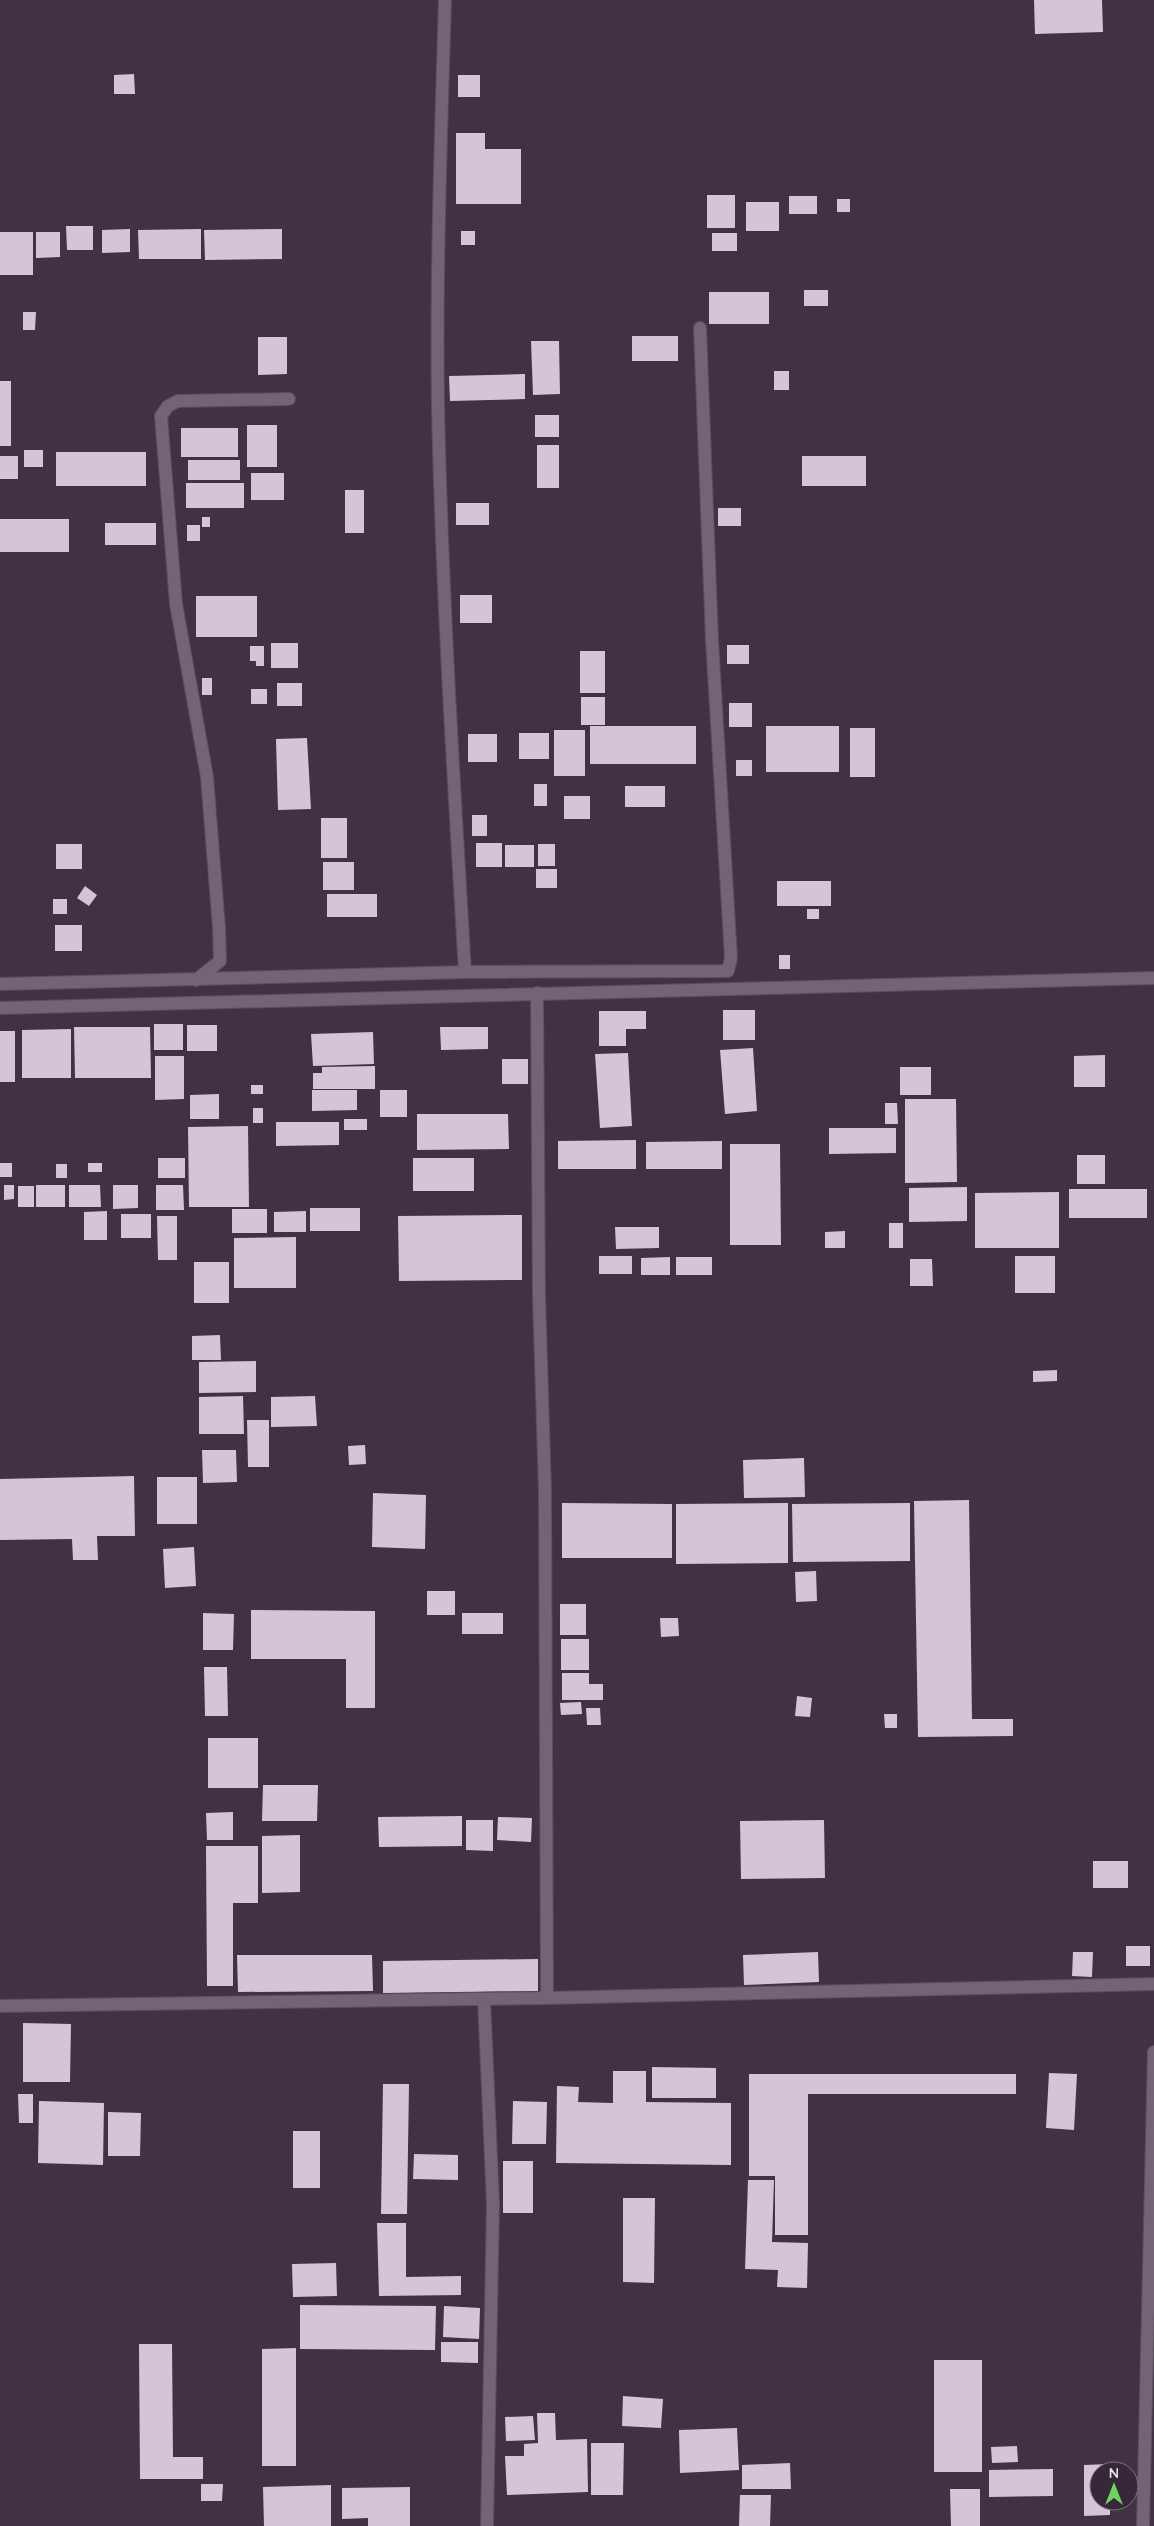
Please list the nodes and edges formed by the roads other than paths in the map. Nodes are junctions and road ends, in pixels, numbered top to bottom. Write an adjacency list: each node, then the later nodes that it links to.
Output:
1 (445, 0): 4 (street)
2 (700, 328): 4 (street)
3 (289, 399): 6 (street)
4 (465, 972): 6 (street)
5 (1154, 978): 8 (street)
6 (196, 980): 7 (street)
7 (0, 984)
8 (537, 993): 9 (street); 11 (street)
9 (0, 1008)
10 (1154, 1984): 11 (street)
11 (548, 1998): 12 (street)
12 (484, 1999): 13 (street); 15 (street)
13 (0, 2006)
14 (1154, 2052): 16 (street)
15 (487, 2526)
16 (1143, 2526)

